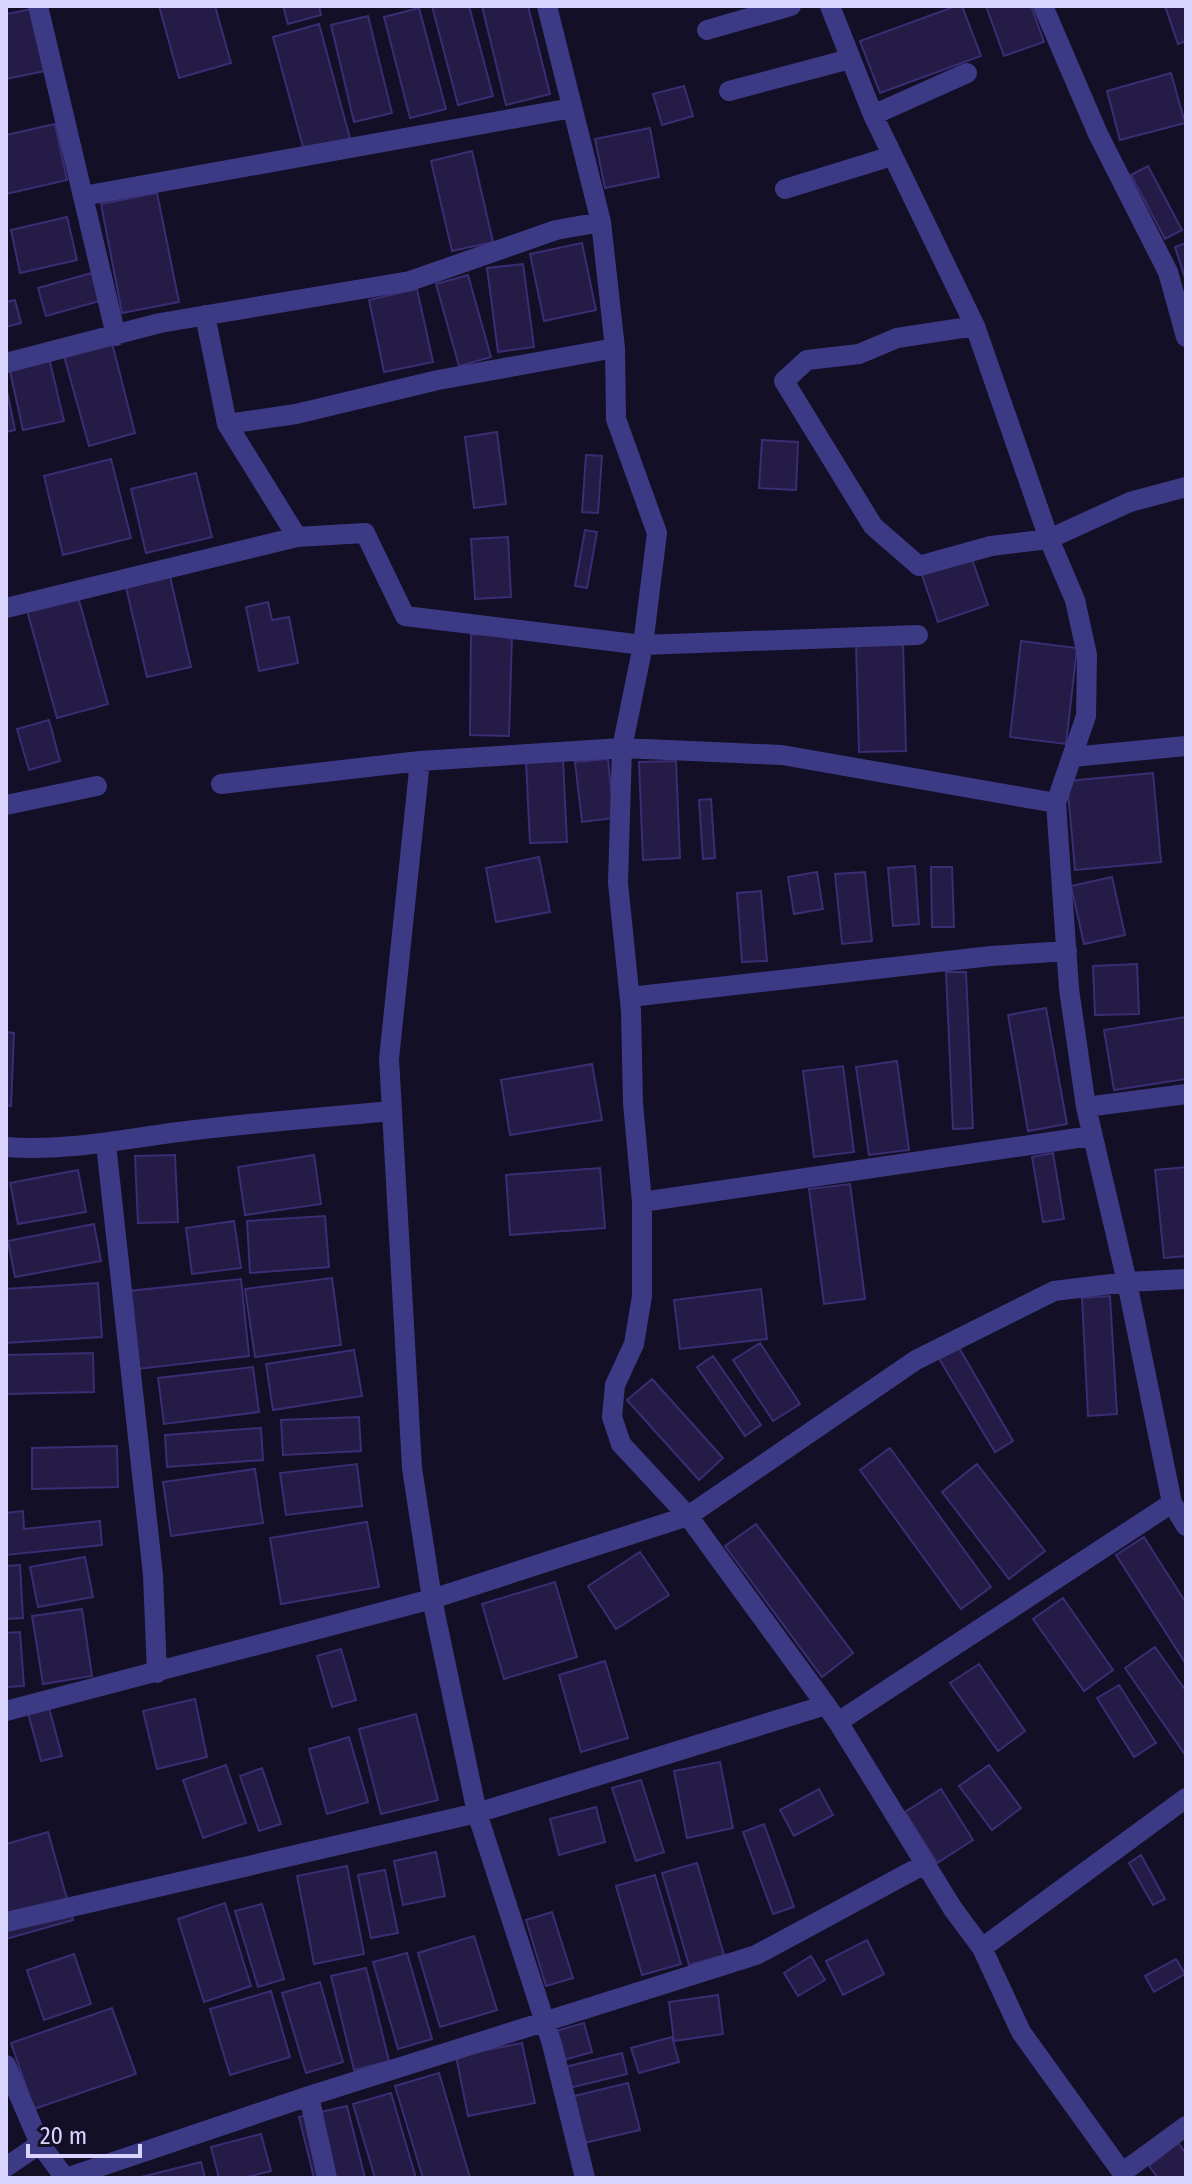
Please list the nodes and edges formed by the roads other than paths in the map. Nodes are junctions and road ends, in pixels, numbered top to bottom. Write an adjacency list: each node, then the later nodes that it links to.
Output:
1 (38, 6): 14 (street)
2 (547, 6): 10 (street)
3 (791, 6): 6 (street)
4 (830, 6): 7 (street)
5 (1043, 6): 19 (street)
6 (707, 30)
7 (850, 59): 9 (street); 11 (street)
8 (967, 73): 11 (street)
9 (729, 91)
10 (572, 108): 14 (street); 15 (street)
11 (873, 115): 12 (street)
12 (892, 156): 13 (street); 17 (street)
13 (785, 189)
14 (83, 196): 18 (street)
15 (601, 222): 16 (street); 20 (street)
16 (205, 315): 18 (street); 22 (street)
17 (975, 326): 25 (street); 25 (street)
18 (116, 336): 21 (street)
19 (1186, 337)
20 (615, 348): 22 (street); 28 (street)
21 (6, 363)
22 (227, 424): 24 (street)
23 (1186, 487): 25 (street)
24 (297, 537): 26 (street); 28 (street)
25 (1049, 539): 31 (street)
26 (6, 608)
27 (918, 635): 28 (street)
28 (643, 645): 30 (street)
29 (1186, 746): 31 (street)
30 (622, 748): 32 (street); 35 (street); 38 (street)
31 (1072, 757): 35 (street)
32 (420, 761): 33 (street); 41 (street)
33 (221, 784)
34 (97, 786): 36 (street)
35 (1056, 803): 37 (street)
36 (6, 805)
37 (1067, 951): 38 (street); 40 (street)
38 (630, 997): 45 (street)
39 (1186, 1094): 40 (street)
40 (1086, 1107): 42 (street)
41 (392, 1111): 43 (street); 51 (street)
42 (1091, 1136): 45 (street); 47 (street)
43 (106, 1144): 44 (street); 52 (street)
44 (6, 1147)
45 (642, 1202): 49 (street)
46 (1186, 1279): 47 (street)
47 (1127, 1282): 48 (street); 49 (street)
48 (1172, 1503): 50 (street); 55 (street)
49 (688, 1516): 51 (street); 53 (street)
50 (1186, 1526)
51 (432, 1599): 52 (street); 57 (street)
52 (157, 1673): 54 (street)
53 (826, 1705): 55 (street); 57 (street)
54 (6, 1711)
55 (838, 1722): 58 (street)
56 (1186, 1798): 60 (street)
57 (477, 1813): 59 (street); 61 (street)
58 (925, 1864): 60 (street); 61 (street)
59 (6, 1922)
60 (982, 1948): 67 (street)
61 (544, 2022): 63 (street); 70 (street)
62 (6, 2065): 65 (street)
63 (309, 2096): 68 (street); 69 (street)
64 (1186, 2126): 67 (street)
65 (40, 2144): 66 (street); 68 (street)
66 (6, 2167)
67 (1125, 2175)
68 (65, 2178)
69 (327, 2178)
70 (585, 2178)

